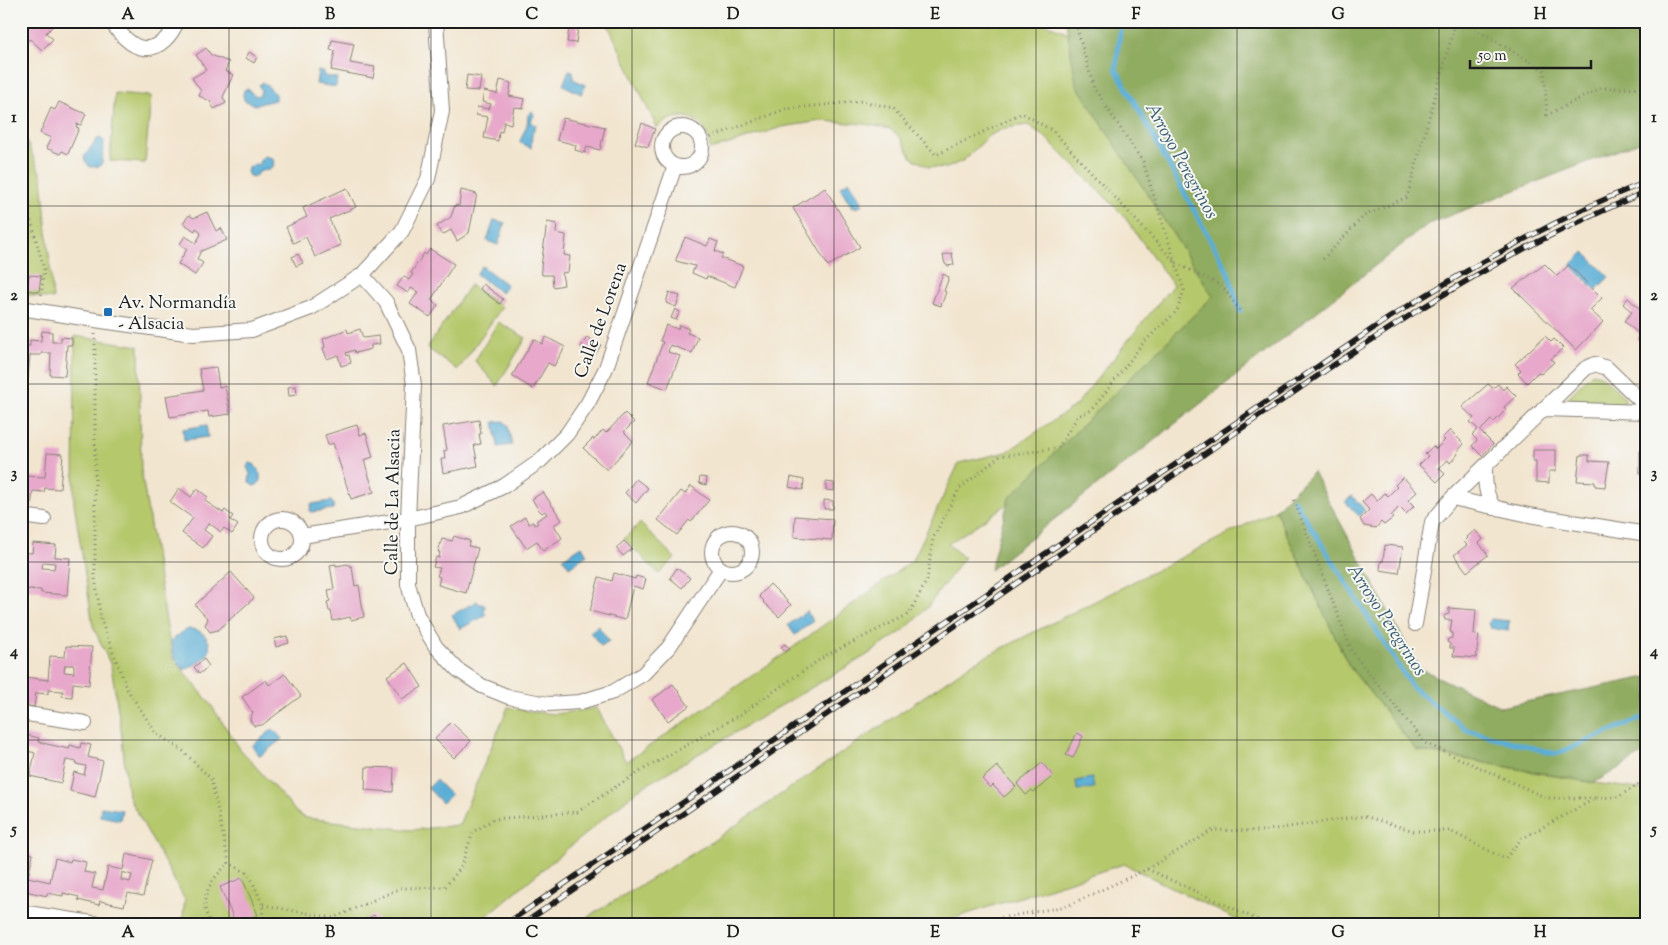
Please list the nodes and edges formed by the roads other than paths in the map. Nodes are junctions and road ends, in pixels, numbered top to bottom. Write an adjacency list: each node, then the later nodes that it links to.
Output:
1 (111, 21): 2 (street)
2 (177, 21)
3 (436, 21): 5 (street)
4 (675, 166): 4 (street); 15 (street, Calle de Lorena)
5 (362, 275): 6 (street); 15 (street, Calle de La Alsacia)
6 (21, 308)
7 (1647, 407): 8 (street)
8 (1543, 409): 9 (street); 10 (street)
9 (1647, 412)
10 (1485, 466): 11 (street); 12 (street)
11 (1452, 498): 12 (street); 19 (street)
12 (1494, 508): 16 (street)
13 (21, 516): 14 (street)
14 (44, 519)
15 (408, 519): 17 (street, Calle de Lorena); 18 (street, Calle de La Alsacia)
16 (1647, 534)
17 (302, 536)
18 (721, 569)
19 (1415, 624)
20 (21, 714): 21 (street)
21 (85, 723)
22 (21, 912): 23 (street)
23 (99, 924)

